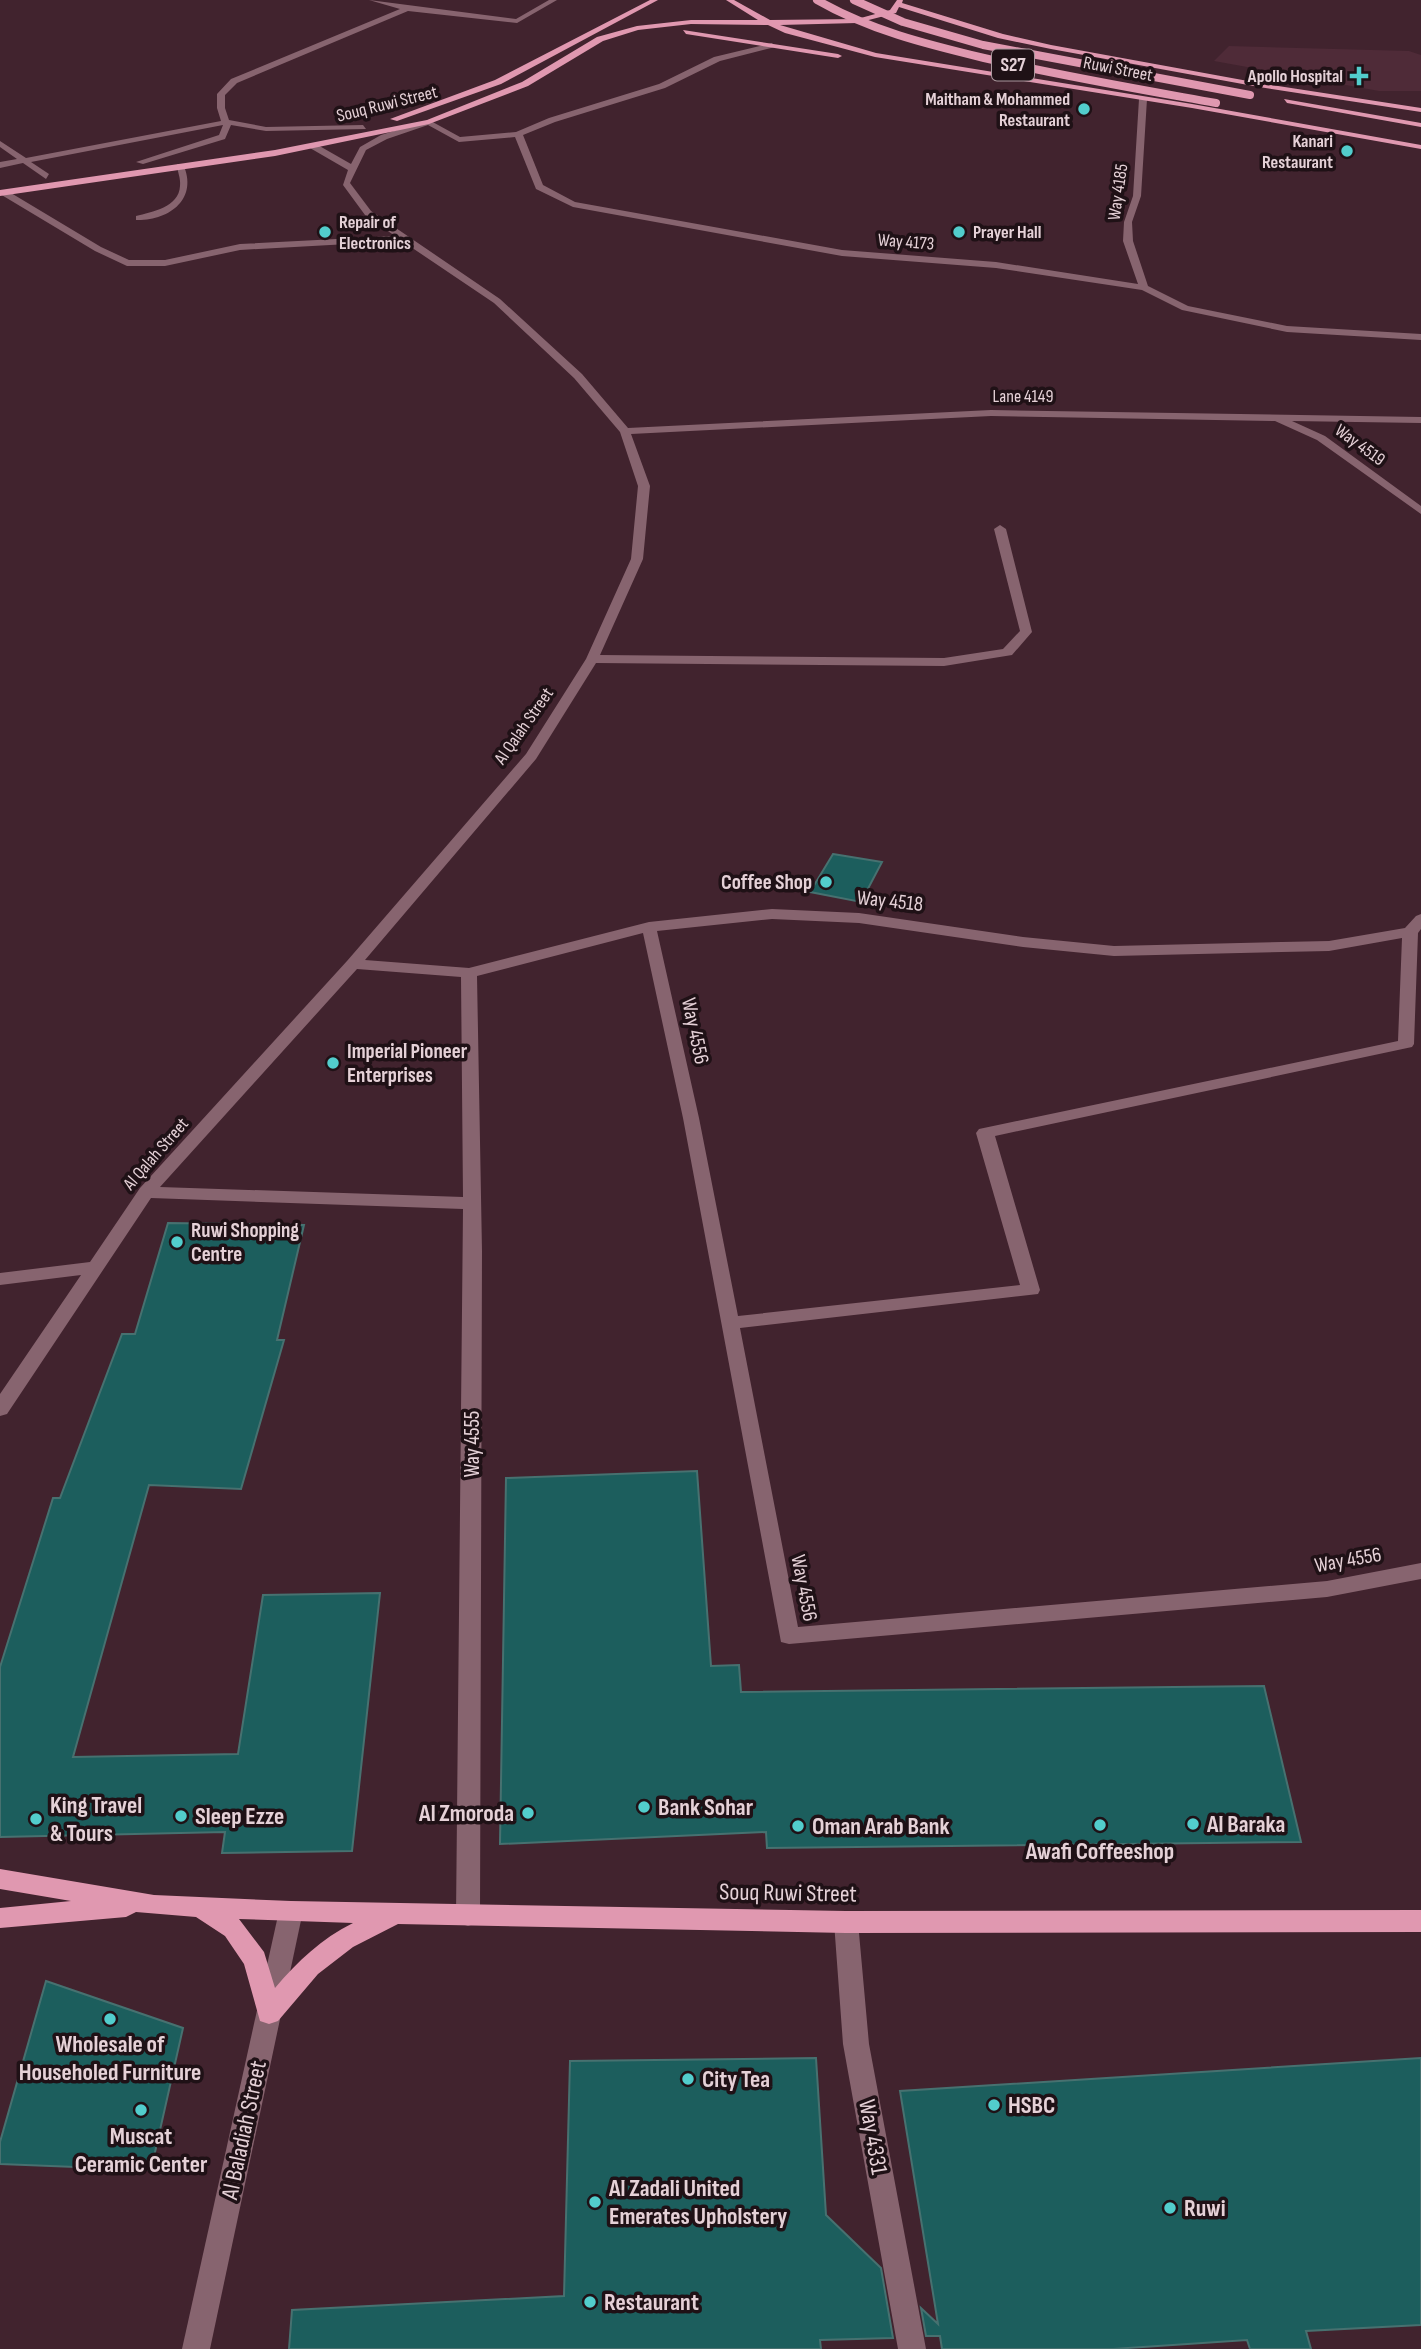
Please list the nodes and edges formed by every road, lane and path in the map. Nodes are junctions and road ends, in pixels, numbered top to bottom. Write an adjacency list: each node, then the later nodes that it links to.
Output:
1 (372, 0): 8 (street)
2 (554, 0): 8 (street)
3 (655, 0): 12 (main road, Souq Ruwi Street)
4 (729, 0): 10 (main road)
5 (817, 0): 24 (main road, Ruwi Street / S27, bridge)
6 (854, 0): 15 (main road, Ruwi Street / S27, bridge)
7 (899, 2): 10 (main road, Souq Ruwi Street); 18 (main road)
8 (407, 9): 19 (street)
9 (608, 12): 12 (main road)
10 (768, 22): 11 (main road, Souq Ruwi Street); 14 (main road)
11 (600, 39): 13 (main road); 20 (main road, Souq Ruwi Street)
12 (574, 40): 22 (main road, Souq Ruwi Street)
13 (772, 45): 14 (main road); 23 (street)
14 (1039, 83): 16 (main road)
15 (1263, 97)
16 (1143, 99): 28 (main road); 39 (street, Way 4185)
17 (1276, 99): 21 (main road)
18 (1421, 110)
19 (227, 121): 22 (street); 30 (street); 31 (street)
20 (429, 122): 23 (street); 27 (main road, Souq Ruwi Street); 34 (street)
21 (1421, 125)
22 (363, 127): 25 (main road, Souq Ruwi Street)
23 (518, 134): 39 (street, Way 4173)
24 (1421, 138)
25 (283, 141)
26 (0, 143): 30 (street)
27 (313, 146): 33 (main road, Souq Ruwi Street); 34 (street)
28 (1421, 147)
29 (205, 153): 31 (main road)
30 (25, 160): 32 (street); 35 (street)
31 (140, 162): 35 (main road)
32 (0, 165)
33 (180, 166): 36 (main road, Souq Ruwi Street); 37 (street)
34 (353, 169): 38 (street, Al Qalah Street)
35 (46, 176): 36 (main road)
36 (1, 189): 38 (street)
37 (139, 218)
38 (402, 238): 43 (street, Al Qalah Street)
39 (1144, 288): 40 (street, Way 4173)
40 (1421, 337)
41 (1274, 417): 42 (street, Lane 4149); 43 (street, Lane 4149); 44 (street, Way 4519)
42 (1421, 420)
43 (625, 431): 46 (street, Al Qalah Street)
44 (1421, 511)
45 (1000, 529): 46 (street)
46 (592, 659): 49 (street, Al Qalah Street)
47 (1415, 925): 48 (street, Way 4518); 55 (street)
48 (649, 927): 50 (street, Way 4518); 55 (street, Way 4556)
49 (353, 964): 50 (street, Way 4518); 51 (street, Al Qalah Street)
50 (469, 973): 52 (street, Way 4555)
51 (146, 1192): 52 (street); 53 (street, Al Qalah Street)
52 (472, 1203): 63 (street, Way 4555)
53 (95, 1267): 54 (street); 56 (street, Al Qalah Street)
54 (0, 1279)
55 (730, 1323): 57 (street, Way 4556)
56 (0, 1409)
57 (1421, 1571)
58 (0, 1880): 59 (main road, Souq Ruwi Street)
59 (153, 1905): 60 (main road, Souq Ruwi Street); 64 (main road, Souq Ruwi Street)
60 (202, 1908): 61 (main road, Souq Ruwi Street); 67 (main road)
61 (291, 1911): 62 (main road, Souq Ruwi Street); 67 (street, Al Baladiah Street)
62 (393, 1914): 63 (main road, Souq Ruwi Street); 67 (main road)
63 (468, 1916): 65 (main road, Souq Ruwi Street)
64 (0, 1918)
65 (846, 1922): 66 (main road, Souq Ruwi Street); 69 (street, Way 4331)
66 (1421, 1922)
67 (269, 2013): 68 (street, Al Baladiah Street)
68 (196, 2349)
69 (912, 2349)

